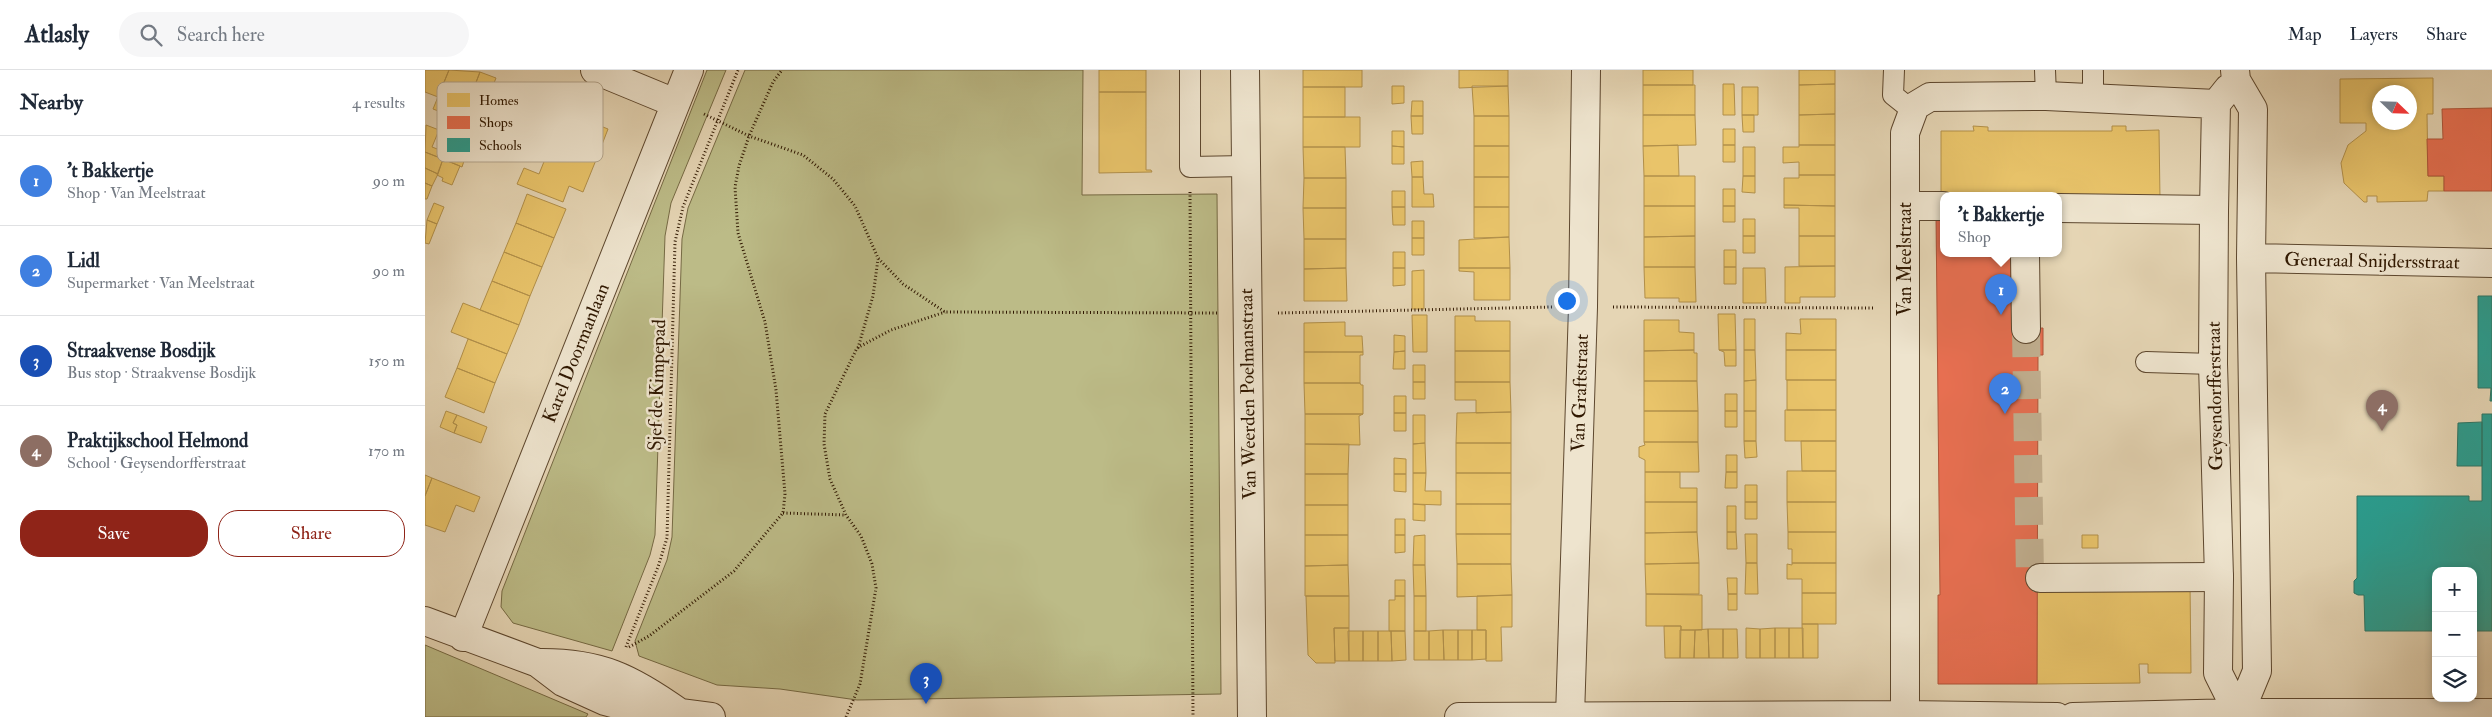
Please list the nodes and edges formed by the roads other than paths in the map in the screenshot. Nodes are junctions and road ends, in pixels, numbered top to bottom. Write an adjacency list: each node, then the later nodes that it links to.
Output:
1 (595, 70): 11 (street)
2 (689, 70): 11 (street, Karel Doormanlaan)
3 (1190, 70): 14 (lane)
4 (1245, 70): 14 (street, Van Weerden Poelmanstraat)
5 (1586, 70): 36 (street, Van Graftstraat)
6 (1894, 70): 13 (lane)
7 (2093, 70): 10 (lane)
8 (2236, 75): 12 (street, Geysendorfferstraat); 20 (street, Geysendorfferstraat)
9 (2046, 83): 10 (street); 13 (street)
10 (2093, 98): 12 (street)
11 (675, 103): 28 (street, Karel Doormanlaan)
12 (2216, 104): 18 (street, Geysendorfferstraat)
13 (1913, 111): 15 (street, Van Meelstraat)
14 (1246, 166): 33 (street, Van Weerden Poelmanstraat)
15 (1905, 206): 16 (street); 31 (street, Van Meelstraat)
16 (1940, 206)
17 (2062, 208): 18 (street)
18 (2214, 210): 24 (street, Geysendorfferstraat)
19 (2025, 257): 22 (street)
20 (2251, 258): 21 (street, Generaal Snijdersstraat); 30 (street, Geysendorfferstraat)
21 (2492, 263)
22 (2026, 329)
23 (2146, 362): 24 (lane)
24 (2213, 364): 26 (street, Geysendorfferstraat)
25 (2040, 578): 26 (street)
26 (2219, 578): 30 (street, Geysendorfferstraat)
27 (425, 621): 28 (street)
28 (463, 637): 32 (street)
29 (2492, 713): 30 (street)
30 (2238, 715): 38 (street)
31 (1905, 716): 36 (street); 37 (street)
32 (711, 717)
33 (1251, 717)
34 (1459, 717): 35 (street)
35 (1498, 717): 36 (street)
36 (1570, 717)
37 (2057, 717)
38 (2073, 717)

